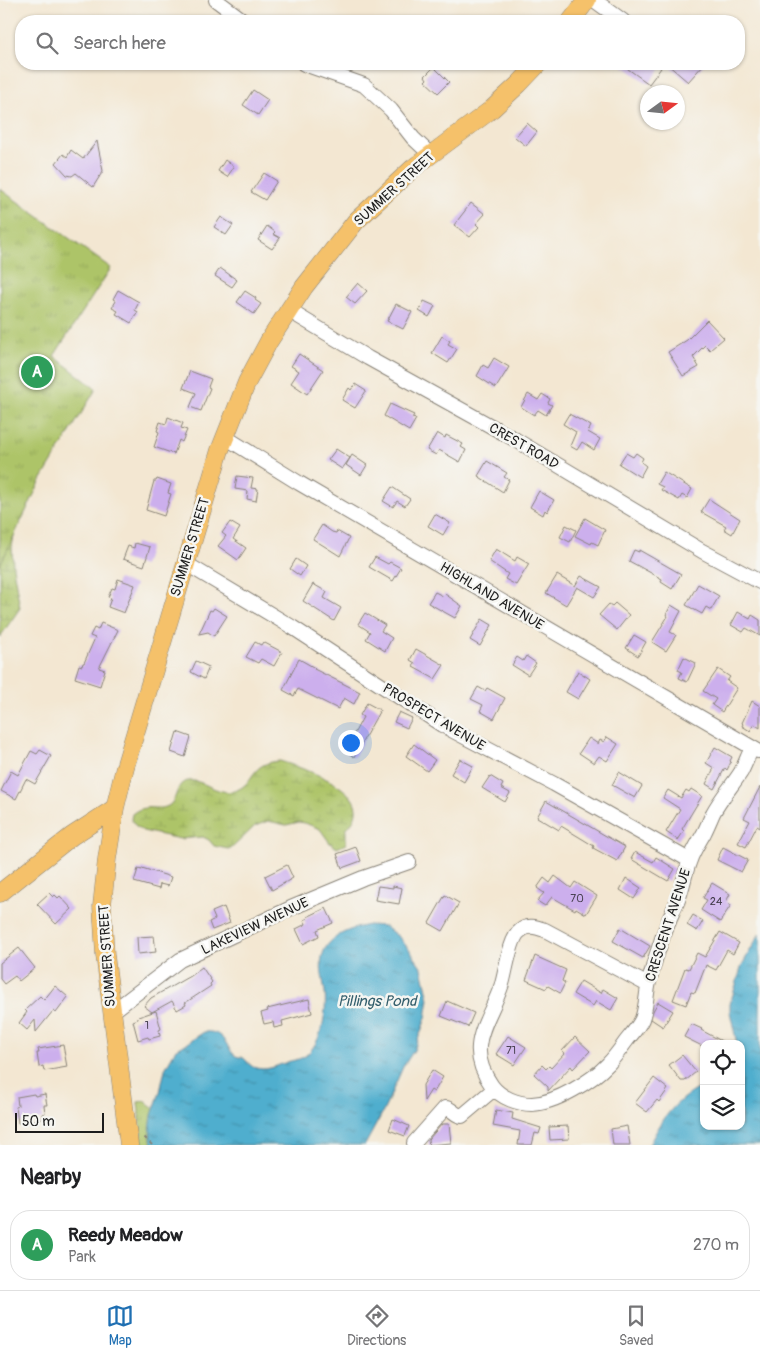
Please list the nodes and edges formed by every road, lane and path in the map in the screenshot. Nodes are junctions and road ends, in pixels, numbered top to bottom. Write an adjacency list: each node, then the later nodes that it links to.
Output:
1 (216, 0): 4 (street)
2 (587, 0): 5 (main road)
3 (594, 0): 6 (street)
4 (236, 15)
5 (576, 15)
6 (615, 15)
7 (321, 70): 9 (street)
8 (532, 70): 9 (main road, SUMMER STREET)
9 (431, 155): 10 (main road, SUMMER STREET)
10 (288, 310): 11 (main road, SUMMER STREET); 13 (street, CREST ROAD)
11 (225, 437): 12 (main road, SUMMER STREET); 14 (street, HIGHLAND AVENUE)
12 (186, 563): 15 (main road, SUMMER STREET); 16 (street, PROSPECT AVENUE)
13 (760, 582)
14 (756, 750): 16 (street, CRESCENT AVENUE)
15 (114, 808): 18 (main road); 20 (main road, SUMMER STREET)
16 (690, 860): 19 (street, CRESCENT AVENUE)
17 (409, 862): 20 (street, LAKEVIEW AVENUE)
18 (0, 893)
19 (648, 985): 21 (street, CRESCENT AVENUE); 21 (street, CRESCENT AVENUE)
20 (112, 1012): 22 (main road, SUMMER STREET)
21 (494, 1089): 23 (street)
22 (135, 1140): 24 (path)
23 (414, 1143)
24 (152, 1145)

